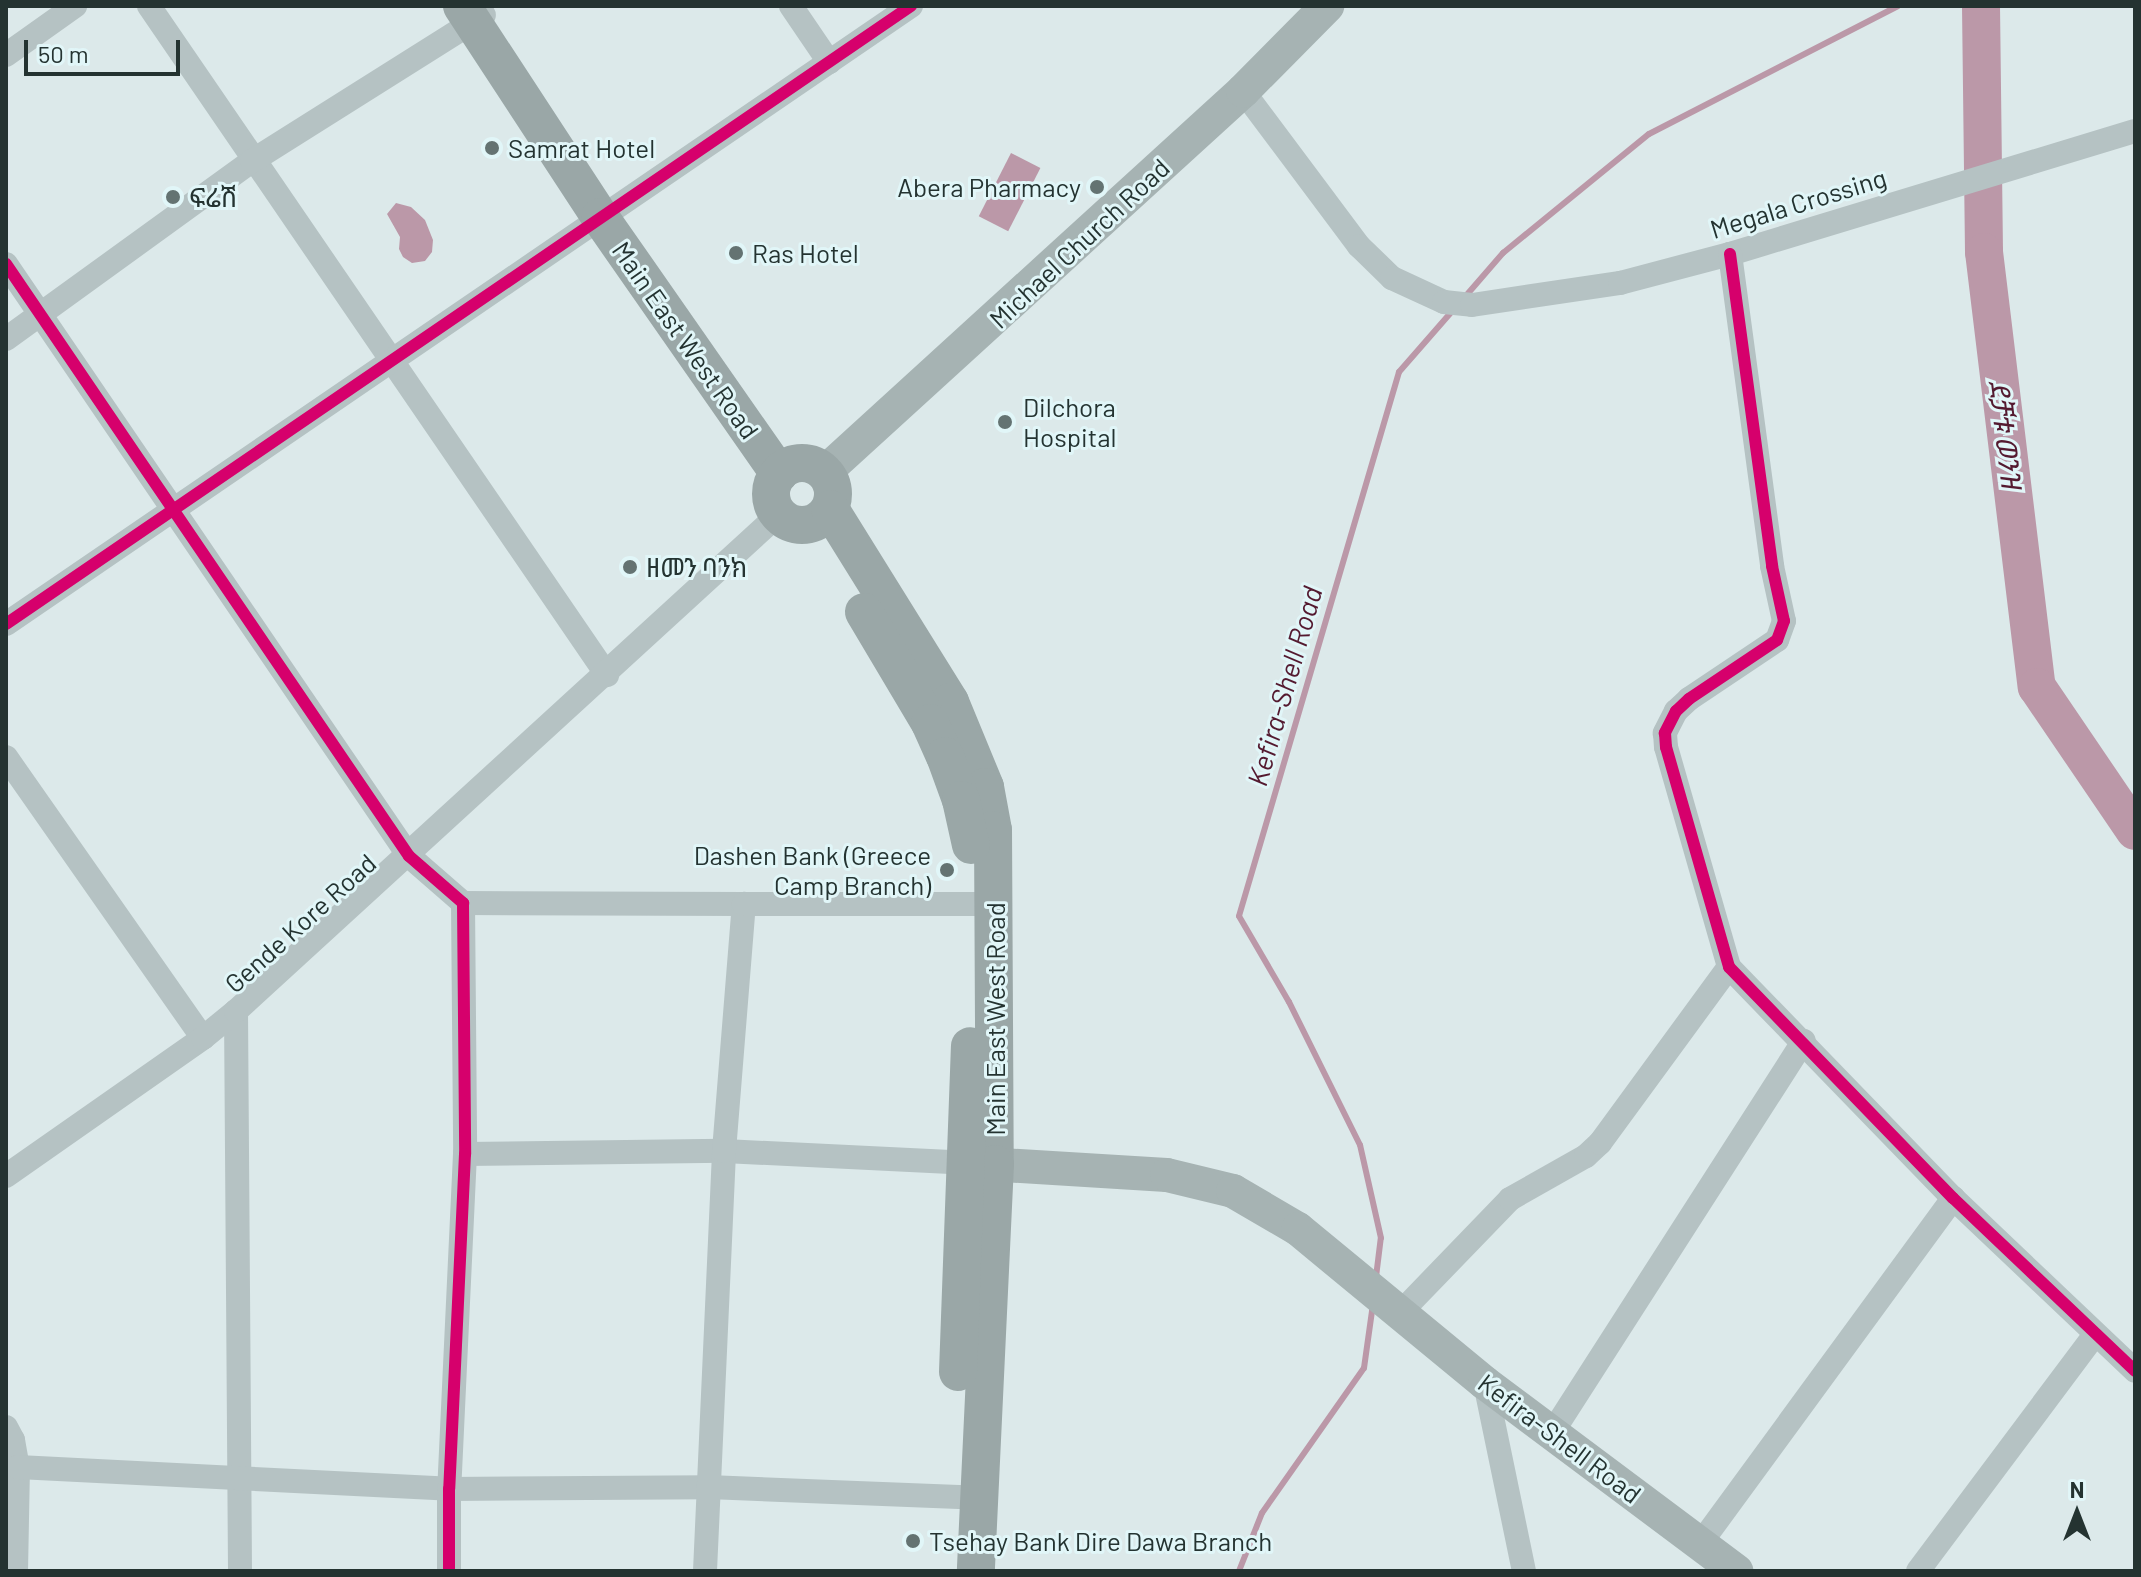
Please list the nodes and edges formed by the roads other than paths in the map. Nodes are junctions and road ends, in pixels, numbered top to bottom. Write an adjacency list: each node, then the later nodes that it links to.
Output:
1 (75, 6): 7 (street)
2 (149, 6): 11 (street)
3 (791, 6): 8 (street)
4 (911, 6): 8 (street)
5 (1327, 6): 9 (main road, Michael Church Road)
6 (475, 12): 11 (street); 12 (main road, Main East West Road)
7 (6, 55)
8 (829, 62): 12 (street)
9 (1243, 91): 13 (street, Megala Crossing); 18 (main road, Michael Church Road)
10 (2134, 132): 13 (street, Megala Crossing)
11 (252, 161): 15 (street); 17 (street)
12 (606, 212): 17 (street); 18 (main road, Main East West Road)
13 (1730, 254): 27 (street)
14 (6, 264): 15 (street)
15 (41, 315): 16 (street); 19 (street)
16 (6, 339)
17 (391, 360): 19 (street); 21 (street)
18 (804, 493): 21 (street, Gende Kore Road); 26 (main road, Main East West Road)
19 (173, 507): 20 (street); 23 (street)
20 (6, 624)
21 (607, 675): 23 (street, Gende Kore Road)
22 (6, 757): 29 (street)
23 (409, 856): 24 (street); 28 (street, Gende Kore Road)
24 (463, 903): 25 (street); 32 (street)
25 (744, 904): 26 (street); 31 (street)
26 (985, 905): 33 (main road, Main East West Road)
27 (1729, 967): 30 (street); 36 (street)
28 (236, 1011): 29 (street, Gende Kore Road); 43 (street)
29 (203, 1038): 34 (street, Gende Kore Road)
30 (1804, 1041): 35 (street); 40 (street)
31 (724, 1151): 32 (street); 33 (street); 44 (street)
32 (465, 1154): 45 (street)
33 (980, 1164): 36 (main road, Kefira-Shell Road); 46 (main road, Main East West Road)
34 (6, 1176)
35 (1953, 1198): 37 (street); 47 (street)
36 (1383, 1299): 39 (main road, Kefira-Shell Road)
37 (2094, 1336): 38 (street); 55 (street)
38 (2135, 1371)
39 (1485, 1383): 40 (main road, Kefira-Shell Road); 54 (street)
40 (1552, 1433): 47 (main road, Kefira-Shell Road)
41 (8, 1437): 42 (street)
42 (18, 1467): 43 (street); 48 (street)
43 (240, 1481): 45 (street); 49 (street)
44 (708, 1487): 45 (street); 46 (street); 51 (street)
45 (449, 1489): 50 (street)
46 (966, 1497): 52 (main road, Main East West Road); 53 (main road, Main East West Road)
47 (1719, 1561)
48 (16, 1571)
49 (240, 1571)
50 (449, 1571)
51 (705, 1571)
52 (951, 1571)
53 (976, 1571)
54 (1524, 1571)
55 (1918, 1571)

